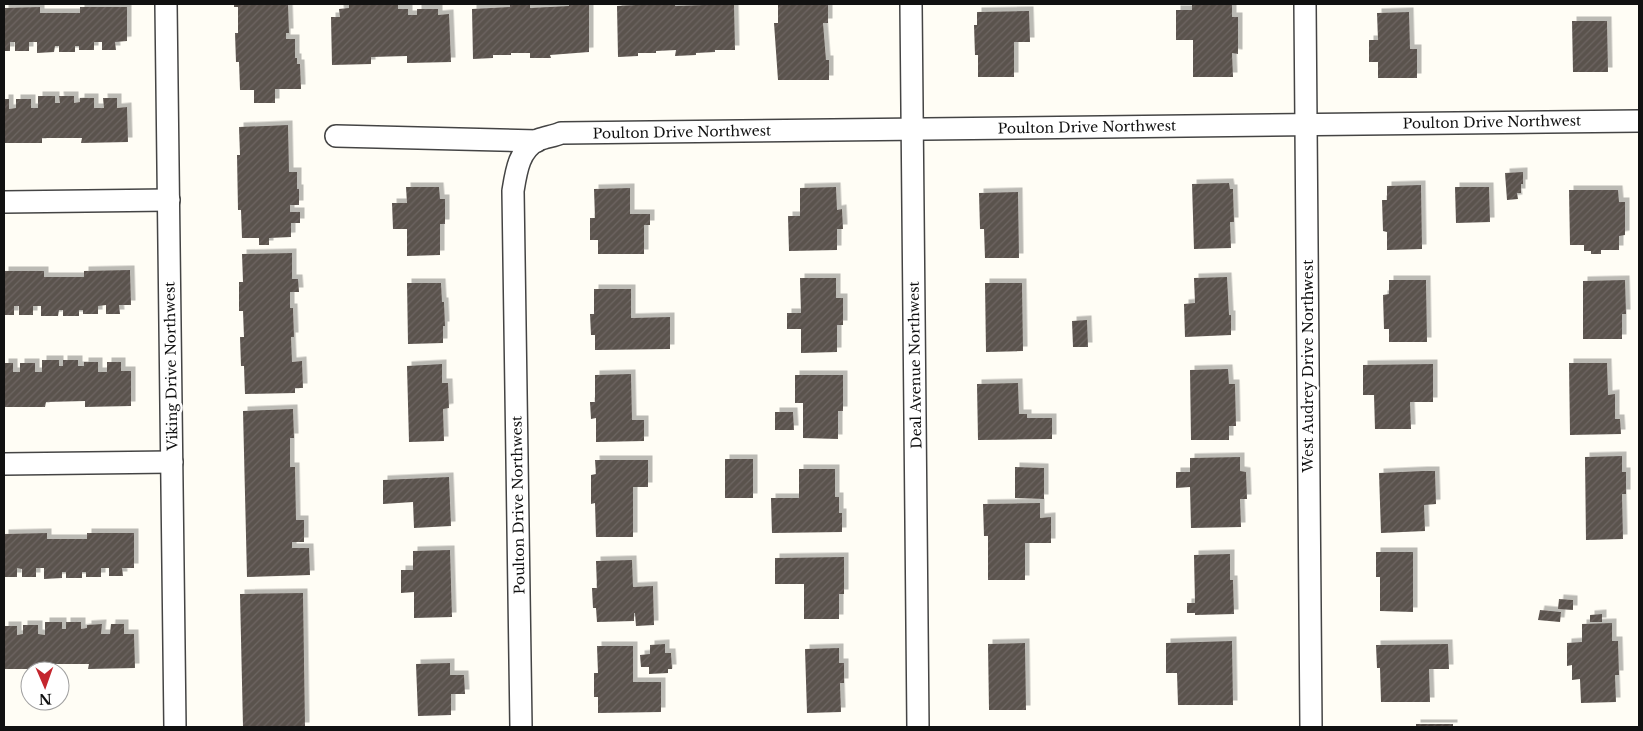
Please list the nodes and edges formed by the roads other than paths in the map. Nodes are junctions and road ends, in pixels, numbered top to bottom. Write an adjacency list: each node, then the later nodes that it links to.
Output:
1 (166, 4): 9 (street, Viking Drive Northwest)
2 (911, 4): 6 (street, Deal Avenue Northwest)
3 (1305, 4): 5 (street, West Audrey Drive Northwest)
4 (1639, 121): 5 (street, Poulton Drive Northwest)
5 (1306, 125): 6 (street, Poulton Drive Northwest); 16 (street, West Audrey Drive Northwest)
6 (912, 129): 8 (street, Poulton Drive Northwest); 15 (street, Deal Avenue Northwest)
7 (336, 136): 8 (street, Poulton Drive Northwest)
8 (537, 141): 14 (street, Poulton Drive Northwest)
9 (169, 200): 10 (street); 11 (street, Viking Drive Northwest)
10 (4, 202)
11 (172, 462): 12 (street); 13 (street, Viking Drive Northwest)
12 (4, 464)
13 (175, 727)
14 (521, 727)
15 (918, 727)
16 (1311, 727)

